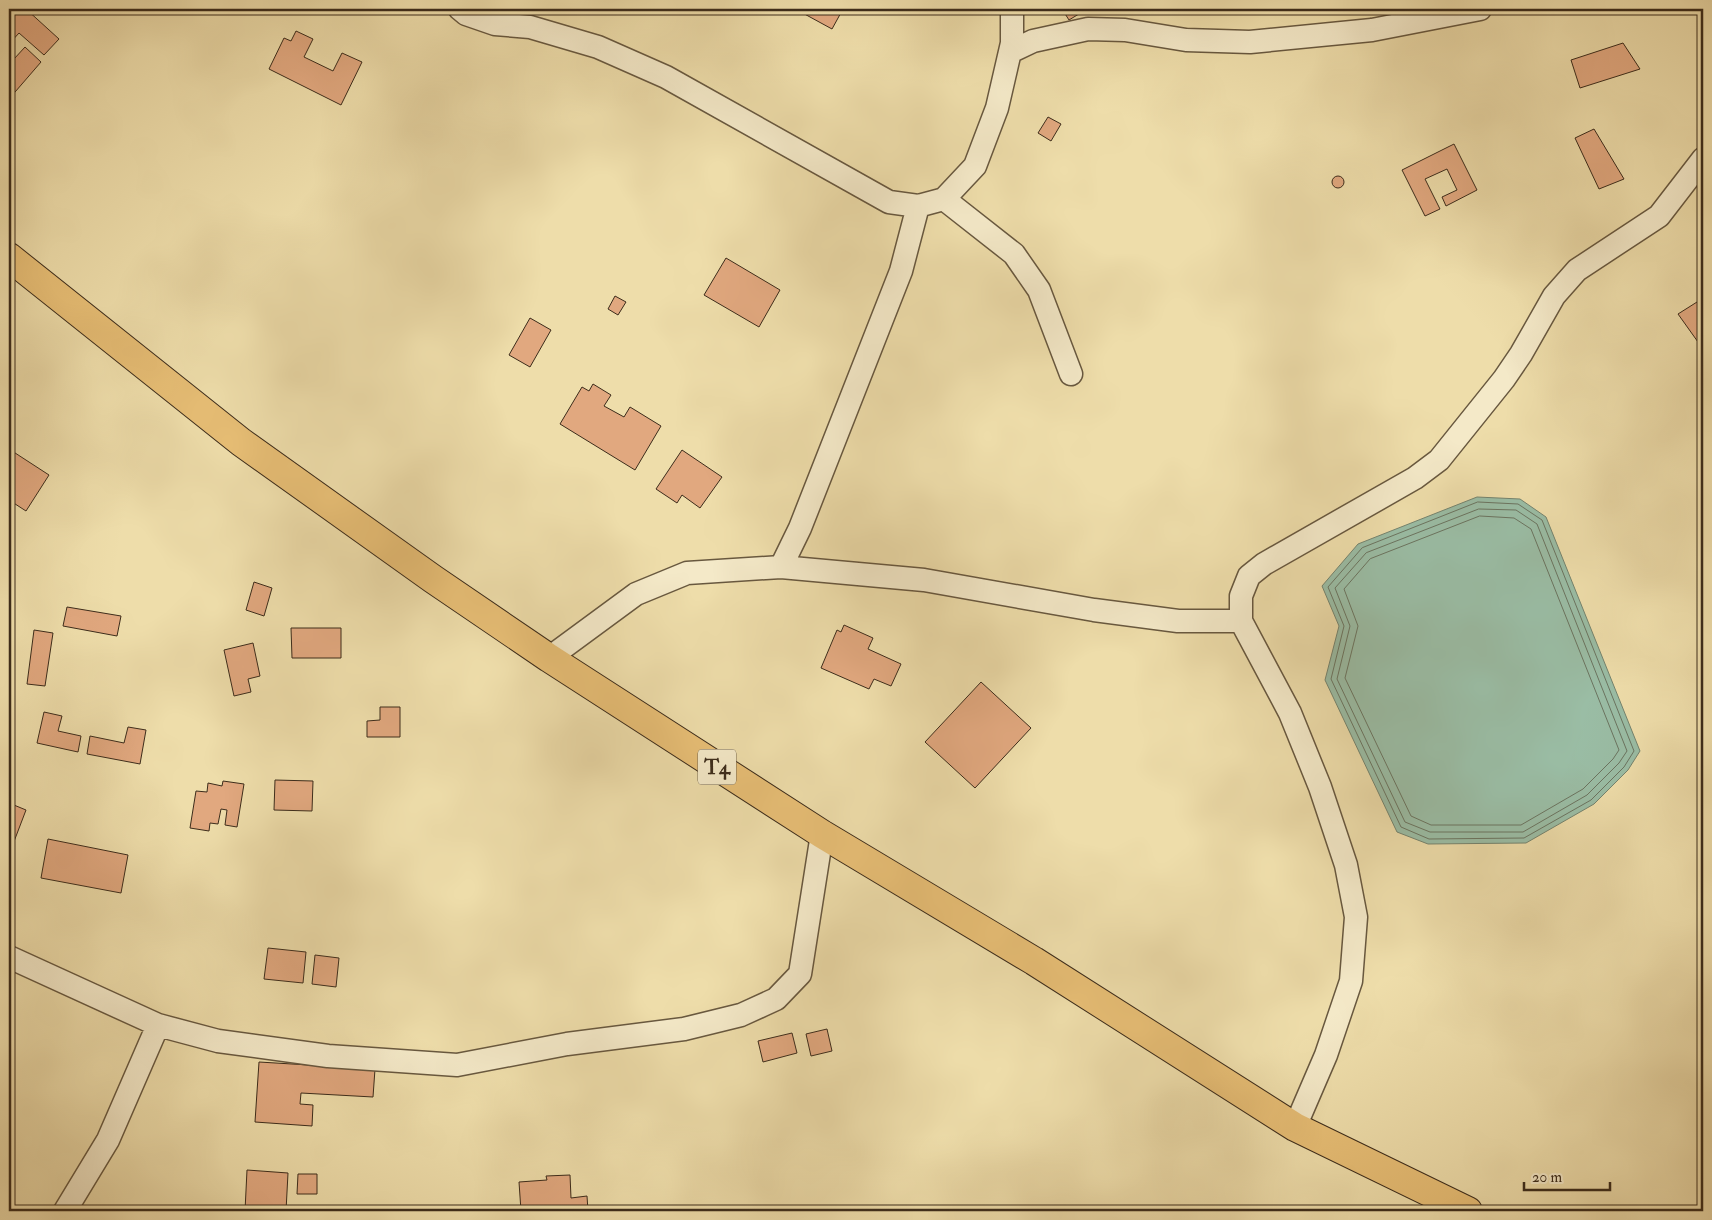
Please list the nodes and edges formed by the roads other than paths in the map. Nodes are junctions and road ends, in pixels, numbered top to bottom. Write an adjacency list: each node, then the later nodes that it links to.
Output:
1 (460, 9): 7 (street)
2 (1012, 9): 4 (street)
3 (1480, 9): 4 (street)
4 (1010, 52): 6 (street)
5 (1703, 159): 11 (street)
6 (944, 199): 7 (street); 9 (street)
7 (918, 206): 10 (street)
8 (9, 257): 12 (highway, T4)
9 (1070, 374)
10 (781, 567): 11 (street); 12 (street)
11 (1241, 621): 16 (street)
12 (549, 658): 13 (highway, T4)
13 (822, 834): 15 (street); 16 (highway, T4)
14 (9, 957): 15 (street)
15 (158, 1025): 17 (street)
16 (1295, 1127): 18 (highway, T4)
17 (65, 1211)
18 (1468, 1211)

